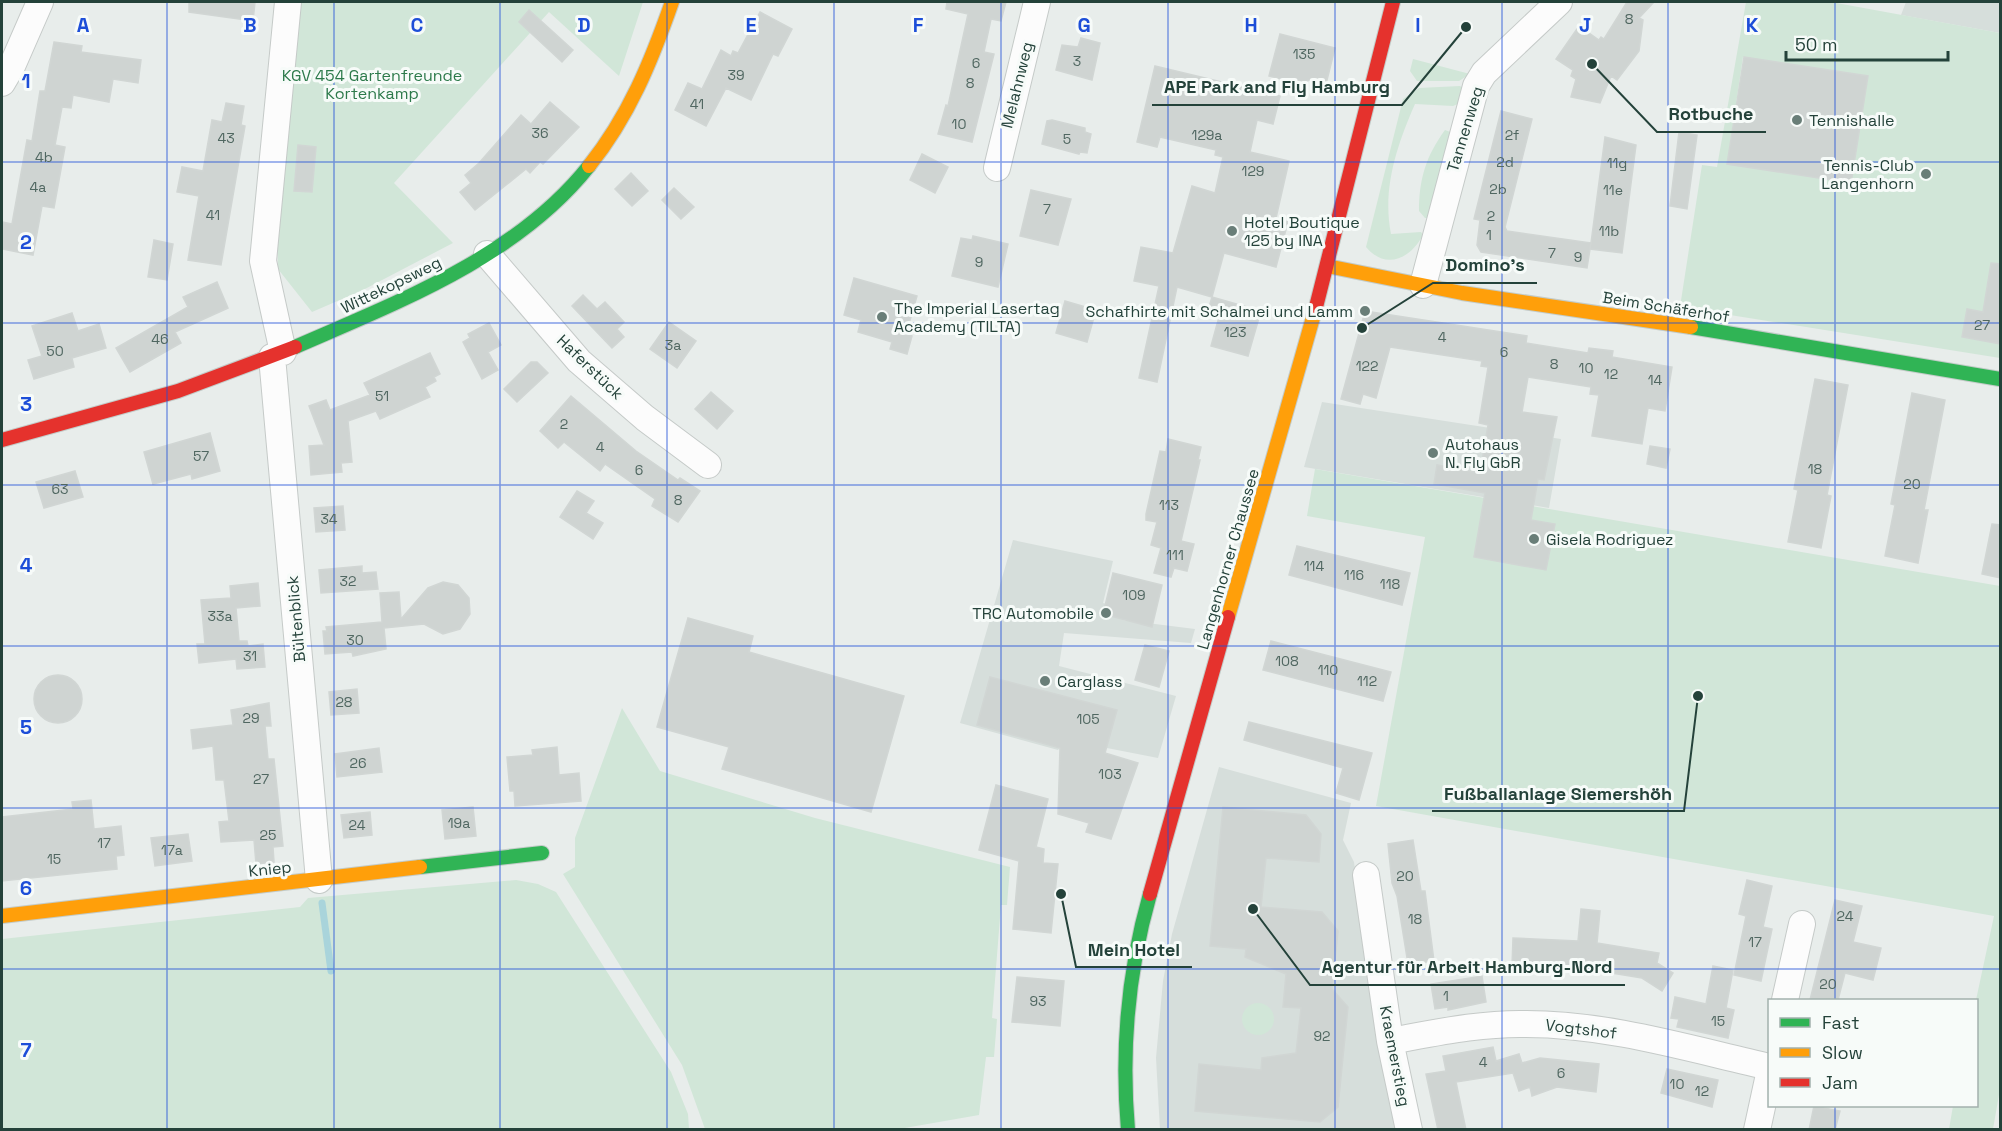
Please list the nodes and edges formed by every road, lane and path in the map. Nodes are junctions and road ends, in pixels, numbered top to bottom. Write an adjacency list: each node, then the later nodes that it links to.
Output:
1 (40, 2): 7 (street)
2 (288, 2): 12 (street, Bültenblick)
3 (672, 2): 9 (street, Wittekopsweg)
4 (1038, 2): 8 (street, Melahnweg)
5 (1393, 2): 10 (street, Langenhorner Chaussee)
6 (1559, 2): 11 (street, Tannenweg)
7 (2, 84)
8 (997, 168)
9 (487, 254): 12 (street, Wittekopsweg); 15 (street, Haferstück)
10 (1327, 266): 11 (street, Beim Schäferhof); 25 (street, Langenhorner Chaussee)
11 (1423, 285): 13 (street, Beim Schäferhof)
12 (278, 354): 14 (street, Wittekopsweg); 18 (street, Bültenblick)
13 (2001, 379)
14 (2, 440)
15 (708, 465)
16 (542, 853): 18 (street, Kniep)
17 (1366, 875): 22 (street, Kraemerstieg)
18 (319, 880): 19 (street, Kniep)
19 (2, 916)
20 (1802, 924): 21 (street)
21 (1785, 999)
22 (1390, 1041): 23 (street, Vogtshof); 26 (street, Kraemerstieg)
23 (1768, 1069)
24 (1768, 1078): 27 (street)
25 (1128, 1130)
26 (1409, 1130)
27 (1757, 1130)

